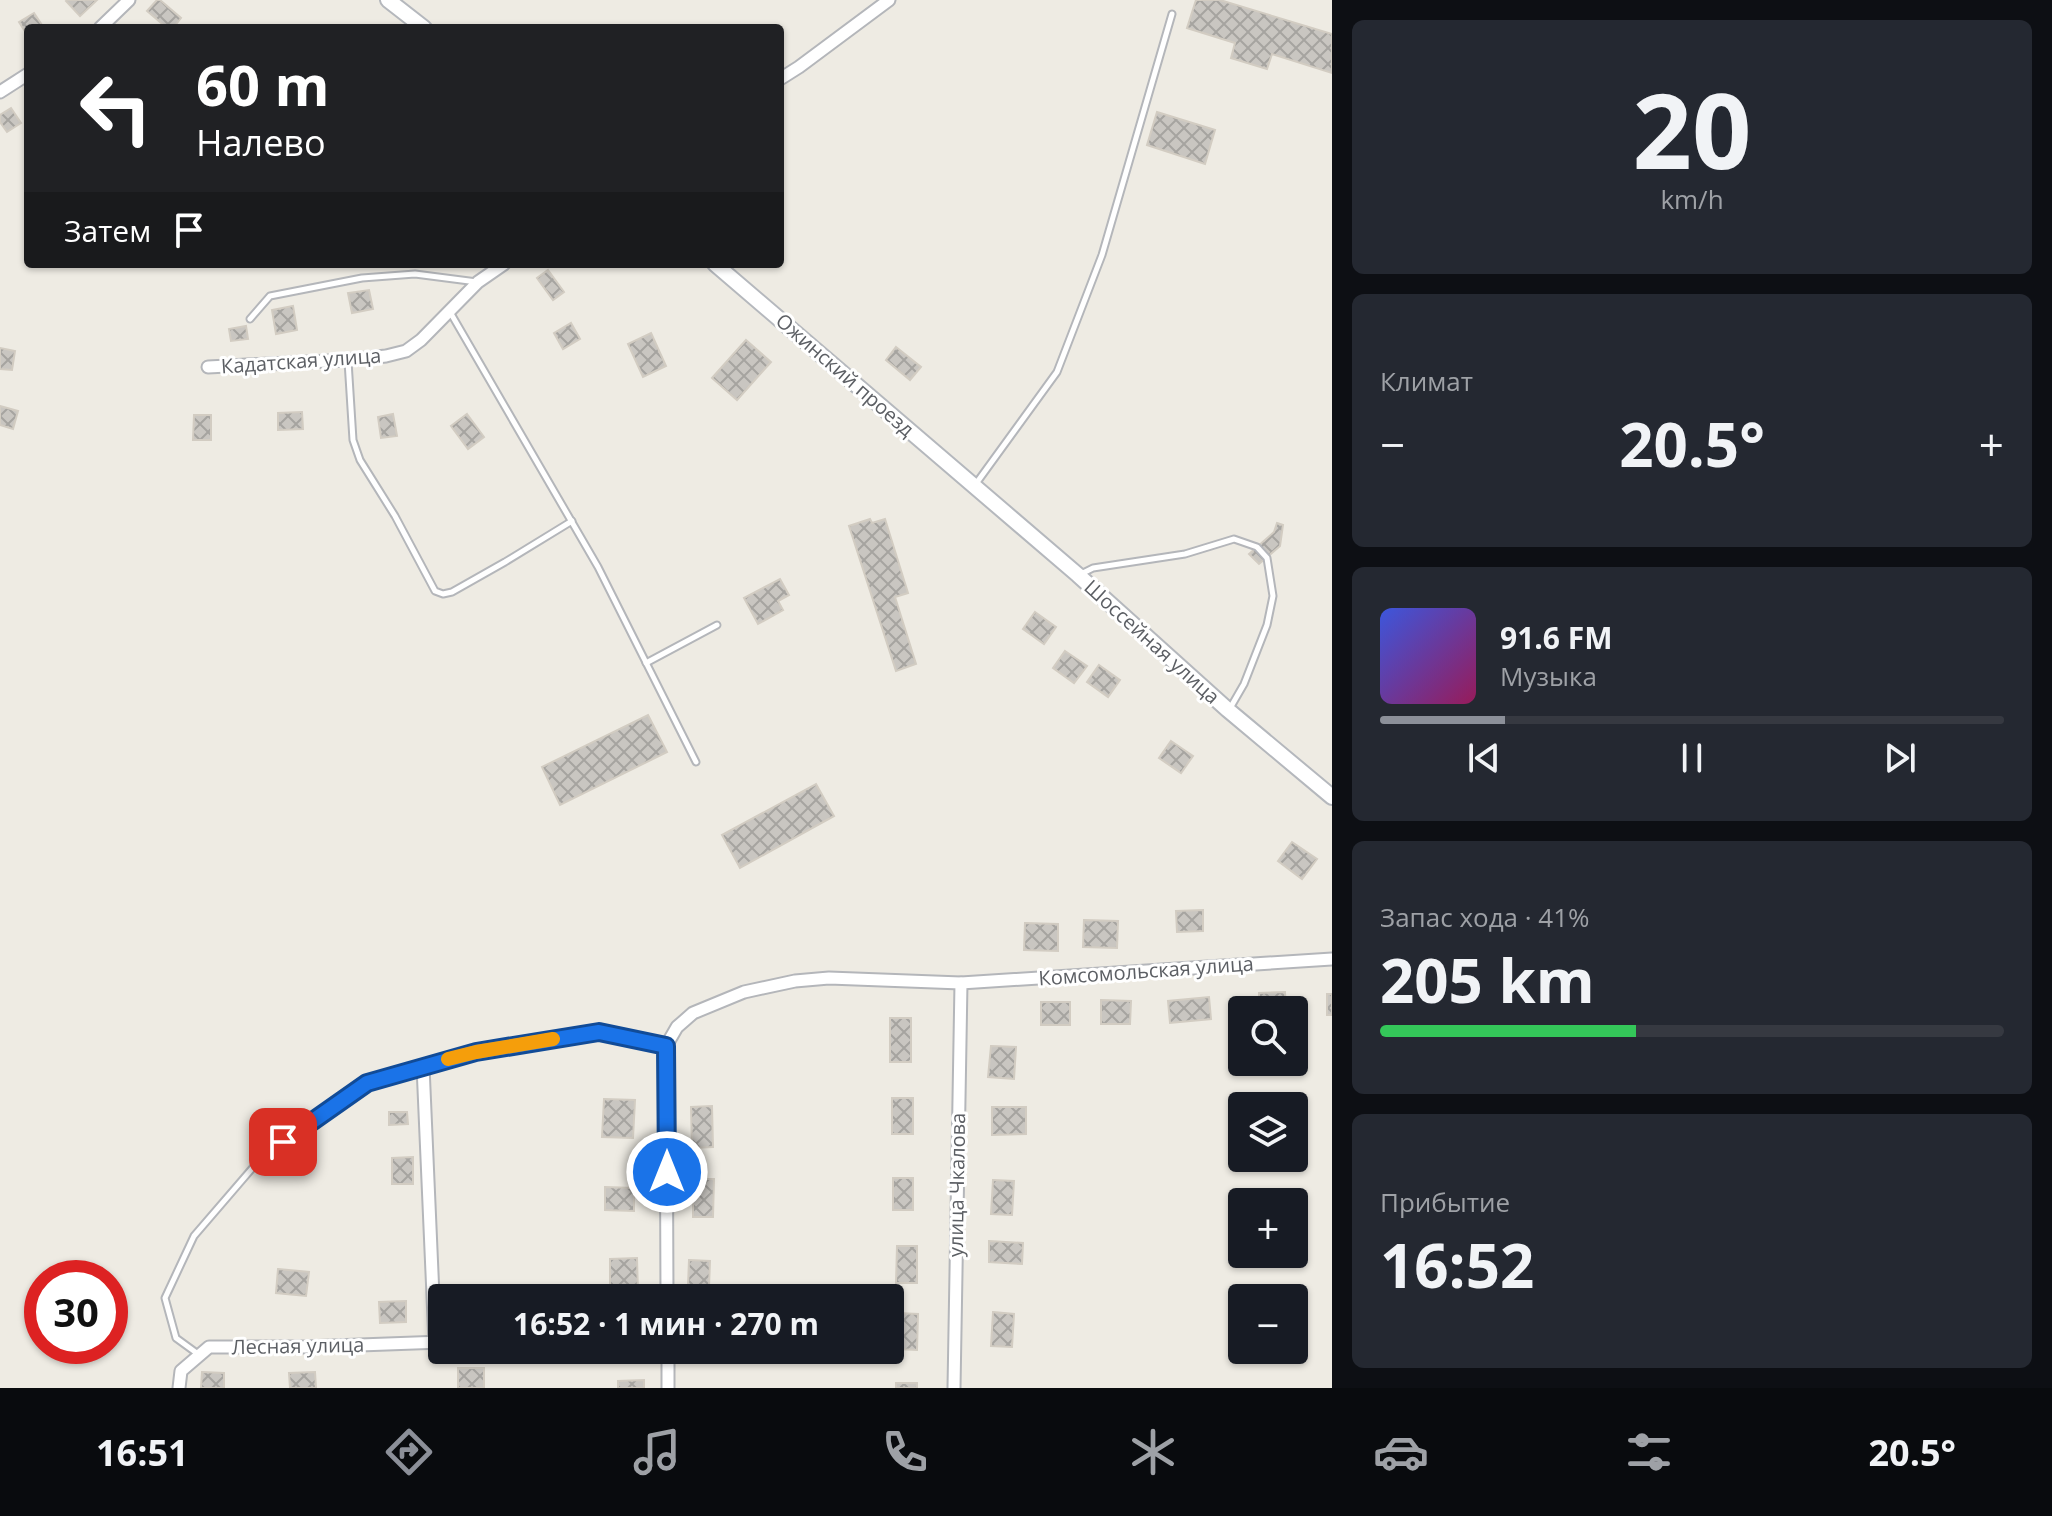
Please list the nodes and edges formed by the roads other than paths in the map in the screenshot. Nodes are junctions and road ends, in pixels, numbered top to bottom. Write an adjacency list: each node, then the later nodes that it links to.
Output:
1 (129, 0): 5 (street)
2 (388, 0): 6 (main road)
3 (889, 0): 7 (street)
4 (1172, 14): 17 (lane)
5 (104, 24)
6 (419, 24)
7 (784, 76)
8 (24, 77): 9 (street)
9 (0, 92)
10 (498, 268): 12 (street, Кадатская улица)
11 (720, 268): 17 (main road, Ожинский проезд)
12 (478, 282): 13 (street, Кадатская улица); 14 (lane)
13 (449, 311): 15 (street, Кадатская улица); 18 (lane)
14 (250, 319)
15 (348, 360): 16 (street, Кадатская улица); 18 (lane)
16 (208, 367)
17 (974, 486): 19 (main road, Шоссейная улица)
18 (572, 521): 21 (lane)
19 (1078, 575): 22 (main road, Шоссейная улица); 22 (lane)
20 (717, 625): 21 (lane)
21 (646, 663): 23 (lane)
22 (1228, 710): 24 (main road, Шоссейная улица)
23 (696, 762)
24 (1332, 797)
25 (1332, 959): 26 (street, Комсомольская улица)
26 (961, 983): 27 (street, Комсомольская улица); 36 (street, улица Чкалова)
27 (666, 1046): 28 (lane); 30 (street)
28 (423, 1066): 29 (street); 32 (lane)
29 (436, 1284)
30 (667, 1284)
31 (428, 1342): 32 (street, Лесная улица)
32 (199, 1355): 34 (street)
33 (668, 1364): 35 (street)
34 (179, 1388)
35 (668, 1388)
36 (954, 1388)

